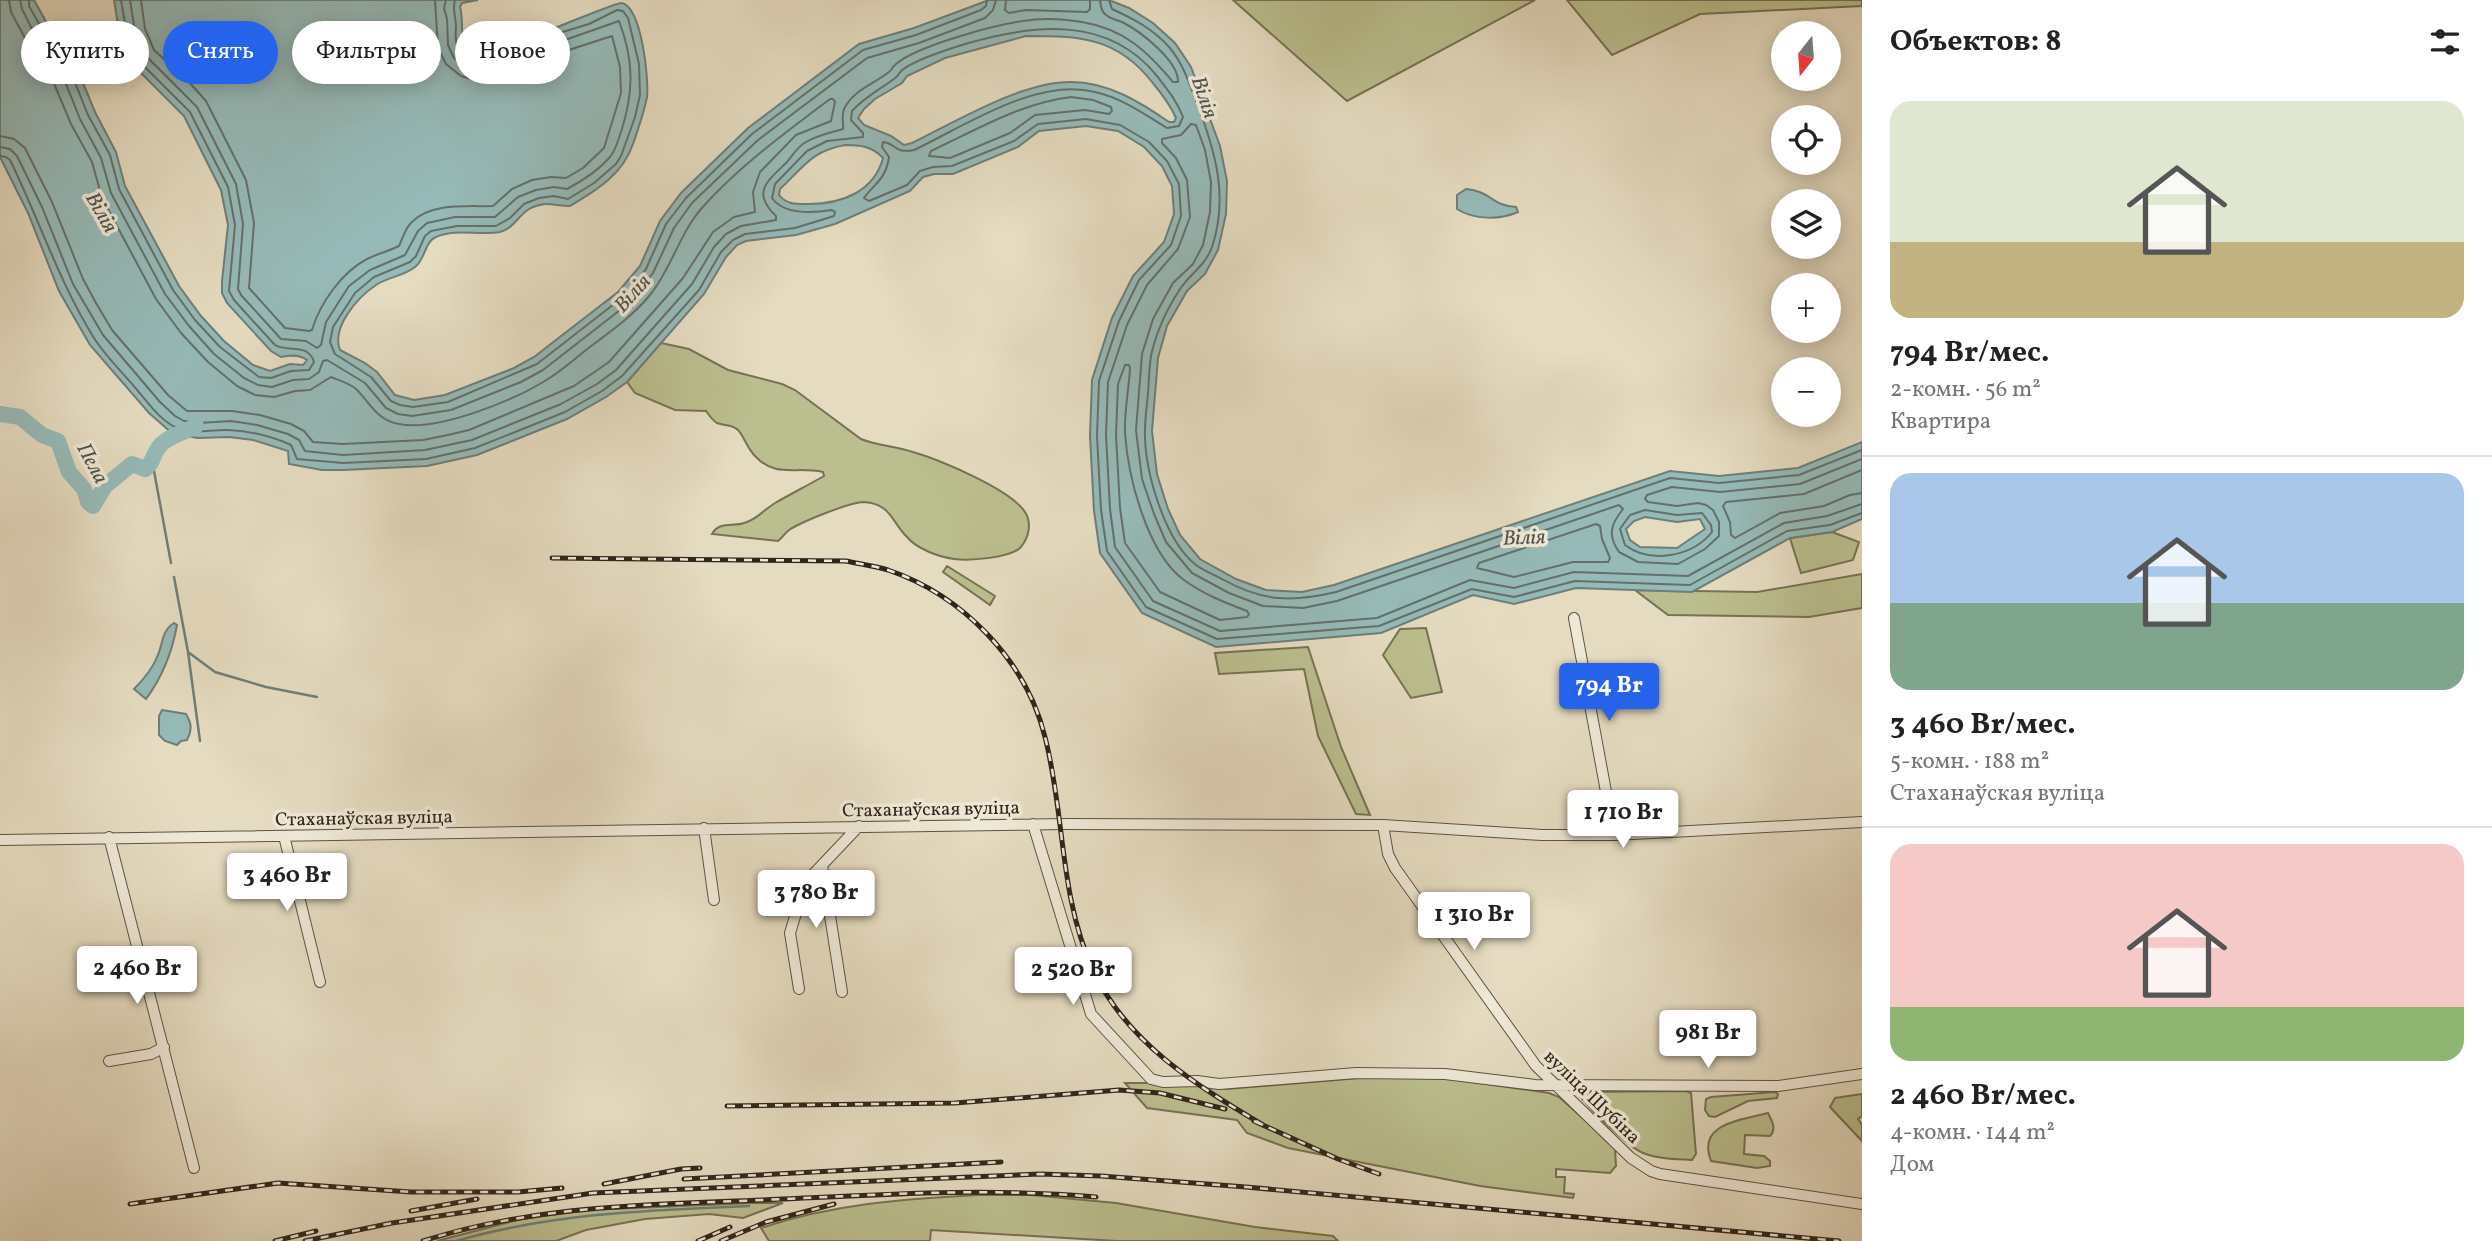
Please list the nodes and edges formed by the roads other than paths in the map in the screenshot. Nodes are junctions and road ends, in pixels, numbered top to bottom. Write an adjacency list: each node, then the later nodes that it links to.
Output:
1 (1574, 618): 7 (street)
2 (1862, 822): 7 (street, Стаханаўская вуліца)
3 (1033, 824): 4 (street, Стаханаўская вуліца); 5 (street, Стаханаўская вуліца); 19 (street)
4 (1383, 825): 7 (street, Стаханаўская вуліца); 19 (street, вуліца Шубіна)
5 (859, 826): 6 (street, Стаханаўская вуліца); 11 (street)
6 (704, 828): 8 (street, Стаханаўская вуліца); 12 (street)
7 (1614, 835)
8 (284, 836): 9 (street, Стаханаўская вуліца); 13 (street)
9 (109, 837): 10 (street, Стаханаўская вуліца); 16 (street)
10 (0, 840)
11 (821, 864): 14 (street); 15 (street)
12 (714, 900)
13 (320, 982)
14 (799, 989)
15 (842, 992)
16 (164, 1047): 17 (street); 20 (street)
17 (109, 1061)
18 (1862, 1074): 19 (street)
19 (1554, 1084): 21 (street, вуліца Шубіна)
20 (194, 1168)
21 (1862, 1204)

